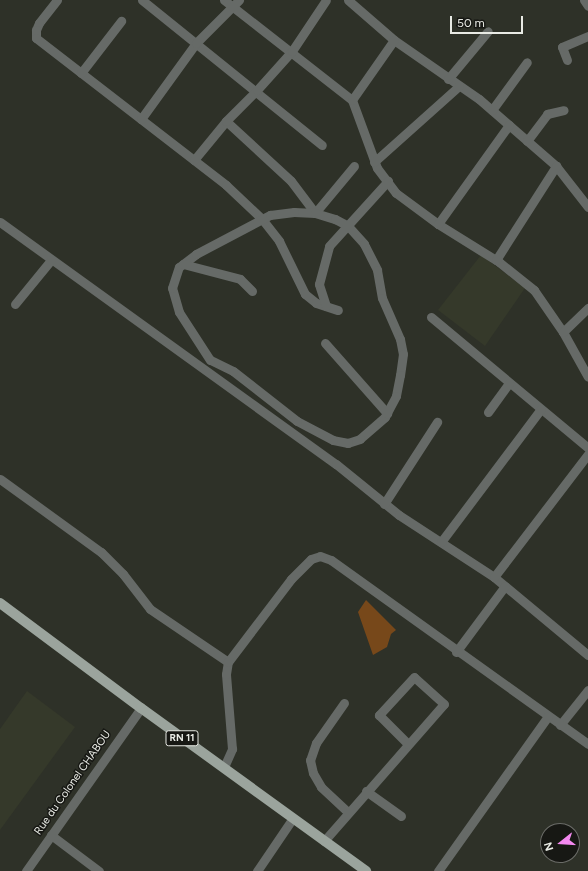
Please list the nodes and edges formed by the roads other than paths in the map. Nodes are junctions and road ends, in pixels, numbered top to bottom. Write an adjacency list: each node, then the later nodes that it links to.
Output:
1 (57, 0): 17 (street)
2 (142, 0): 13 (street)
3 (224, 0): 7 (street)
4 (326, 0): 14 (street)
5 (348, 0): 12 (street)
6 (584, 0): 8 (street)
7 (236, 3): 13 (street); 14 (street)
8 (588, 6)
9 (121, 21): 17 (street)
10 (488, 31): 18 (street)
11 (588, 36): 15 (street)
12 (394, 40): 18 (street); 21 (street)
13 (196, 43): 20 (street); 24 (street)
14 (292, 51): 20 (street); 21 (street)
15 (566, 60)
16 (527, 62): 22 (street)
17 (81, 73): 24 (street)
18 (448, 79): 19 (street)
19 (459, 86): 22 (street); 30 (street)
20 (257, 90): 25 (street); 28 (street)
21 (352, 100): 30 (street)
22 (492, 110): 26 (street)
23 (564, 110): 27 (street)
24 (141, 118): 29 (street)
25 (226, 121): 29 (street); 35 (street)
26 (509, 125): 27 (street); 38 (street)
27 (527, 141): 32 (street)
28 (322, 145)
29 (194, 160): 36 (street)
30 (374, 162): 33 (street)
31 (354, 166): 35 (street)
32 (556, 166): 34 (street); 41 (street)
33 (388, 181): 38 (street); 39 (street)
34 (588, 208)
35 (315, 213): 36 (street); 39 (street)
36 (262, 219): 42 (street); 45 (street)
37 (0, 222): 40 (street)
38 (438, 224): 41 (street)
39 (348, 226): 45 (street); 57 (street)
40 (51, 260): 44 (street); 54 (street)
41 (496, 260): 49 (street)
42 (183, 264): 43 (street); 52 (street)
43 (252, 291)
44 (14, 304)
45 (326, 306): 47 (street)
46 (588, 308): 49 (street)
47 (338, 310)
48 (432, 317): 53 (street)
49 (563, 332): 51 (street)
50 (325, 343): 57 (street)
51 (588, 377)
52 (242, 378): 54 (street); 57 (street)
53 (510, 383): 55 (street); 56 (street)
54 (234, 390): 62 (street)
55 (540, 409): 59 (street); 63 (street)
56 (488, 412)
57 (387, 413)
58 (437, 422): 62 (street)
59 (588, 448)
60 (588, 454): 64 (street)
61 (0, 479): 69 (street)
62 (384, 504): 63 (street)
63 (441, 542): 64 (street)
64 (494, 577): 65 (street)
65 (505, 586): 67 (street); 68 (street)
66 (0, 603): 72 (main road, RN 11)
67 (456, 652): 69 (street); 73 (street)
68 (588, 655)
69 (228, 662): 77 (street)
70 (588, 690): 74 (street)
71 (344, 704): 79 (street)
72 (141, 708): 77 (main road, RN 11); 82 (street, Rue du Colonel CHABOU)
73 (548, 716): 74 (street); 88 (street)
74 (560, 725): 76 (street)
75 (408, 744): 75 (street); 78 (street)
76 (588, 744)
77 (224, 768): 81 (main road, RN 11)
78 (366, 791): 79 (street); 80 (street)
79 (348, 812): 83 (street)
80 (400, 816)
81 (293, 818): 83 (main road, RN 11); 86 (street)
82 (51, 835): 84 (street, Rue du Colonel CHABOU); 85 (street)
83 (324, 841): 87 (main road, RN 11)
84 (26, 871)
85 (99, 871)
86 (256, 871)
87 (366, 871)
88 (438, 871)

